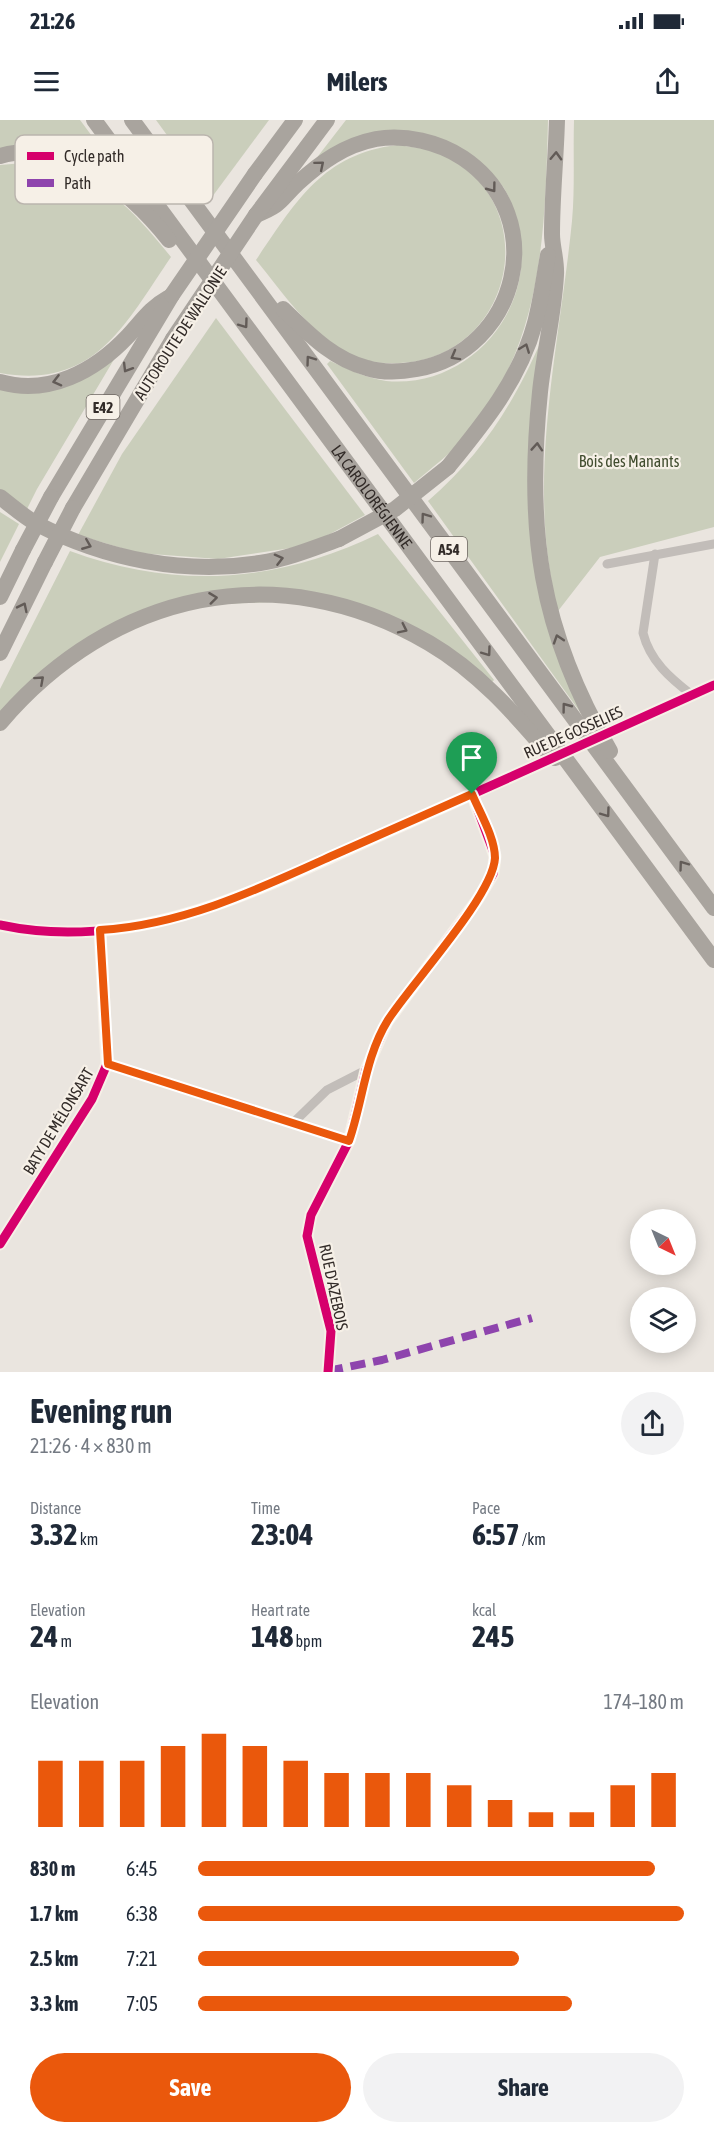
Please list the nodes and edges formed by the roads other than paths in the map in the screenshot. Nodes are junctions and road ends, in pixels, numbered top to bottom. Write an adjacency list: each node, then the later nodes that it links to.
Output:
1 (94, 120): 8 (highway, LA CAROLORÉGIENNE / A54)
2 (132, 120): 9 (highway, LA CAROLORÉGIENNE / A54)
3 (141, 120): 10 (highway)
4 (286, 120): 11 (highway)
5 (295, 120): 11 (highway, AUTOROUTE DE WALLONIE)
6 (327, 120): 14 (highway)
7 (557, 120): 18 (highway, one-way to 7)
8 (105, 135)
9 (143, 135)
10 (148, 135)
11 (278, 142): 21 (highway, AUTOROUTE DE WALLONIE, bridge)
12 (15, 154): 13 (highway)
13 (0, 156)
14 (275, 201): 19 (highway, one-way to 19); 28 (highway, AUTOROUTE DE WALLONIE / E42, one-way to 14, bridge)
15 (137, 204): 20 (highway)
16 (156, 204): 20 (highway, LA CAROLORÉGIENNE / A54)
17 (194, 204): 19 (highway, LA CAROLORÉGIENNE / A54)
18 (552, 235): 23 (highway, one-way to 18, bridge); 34 (highway, one-way to 18)
19 (248, 275): 34 (highway, LA CAROLORÉGIENNE / A54, one-way to 19)
20 (210, 276): 32 (highway, LA CAROLORÉGIENNE / A54, one-way to 32)
21 (154, 313): 22 (highway, one-way to 22); 27 (highway, AUTOROUTE DE WALLONIE / E42, one-way to 27, bridge)
22 (0, 382)
23 (0, 497)
24 (714, 544): 25 (street)
25 (655, 554): 26 (street); 30 (street)
26 (607, 564)
27 (0, 597)
28 (0, 653)
29 (714, 685): 30 (street, RUE DE GOSSELIES)
30 (692, 695): 33 (street, RUE DE GOSSELIES, bridge)
31 (0, 723): 32 (highway, one-way to 32)
32 (571, 766): 38 (highway, LA CAROLORÉGIENNE / A54, one-way to 38)
33 (472, 794): 37 (street, RUE DE GOSSELIES); 40 (street, RUE D'AZEBOIS)
34 (651, 822): 35 (highway, LA CAROLORÉGIENNE / A54, one-way to 34)
35 (714, 908)
36 (0, 925): 37 (street, RUE DE GOSSELIES)
37 (100, 930): 39 (street, BATY DE MÉLONSART)
38 (714, 960)
39 (108, 1064): 41 (street); 43 (street, BATY DE MÉLONSART)
40 (366, 1070): 41 (street); 42 (street, RUE D'AZEBOIS)
41 (293, 1123): 42 (street)
42 (349, 1141): 44 (street, RUE D'AZEBOIS)
43 (0, 1244)
44 (328, 1372)

